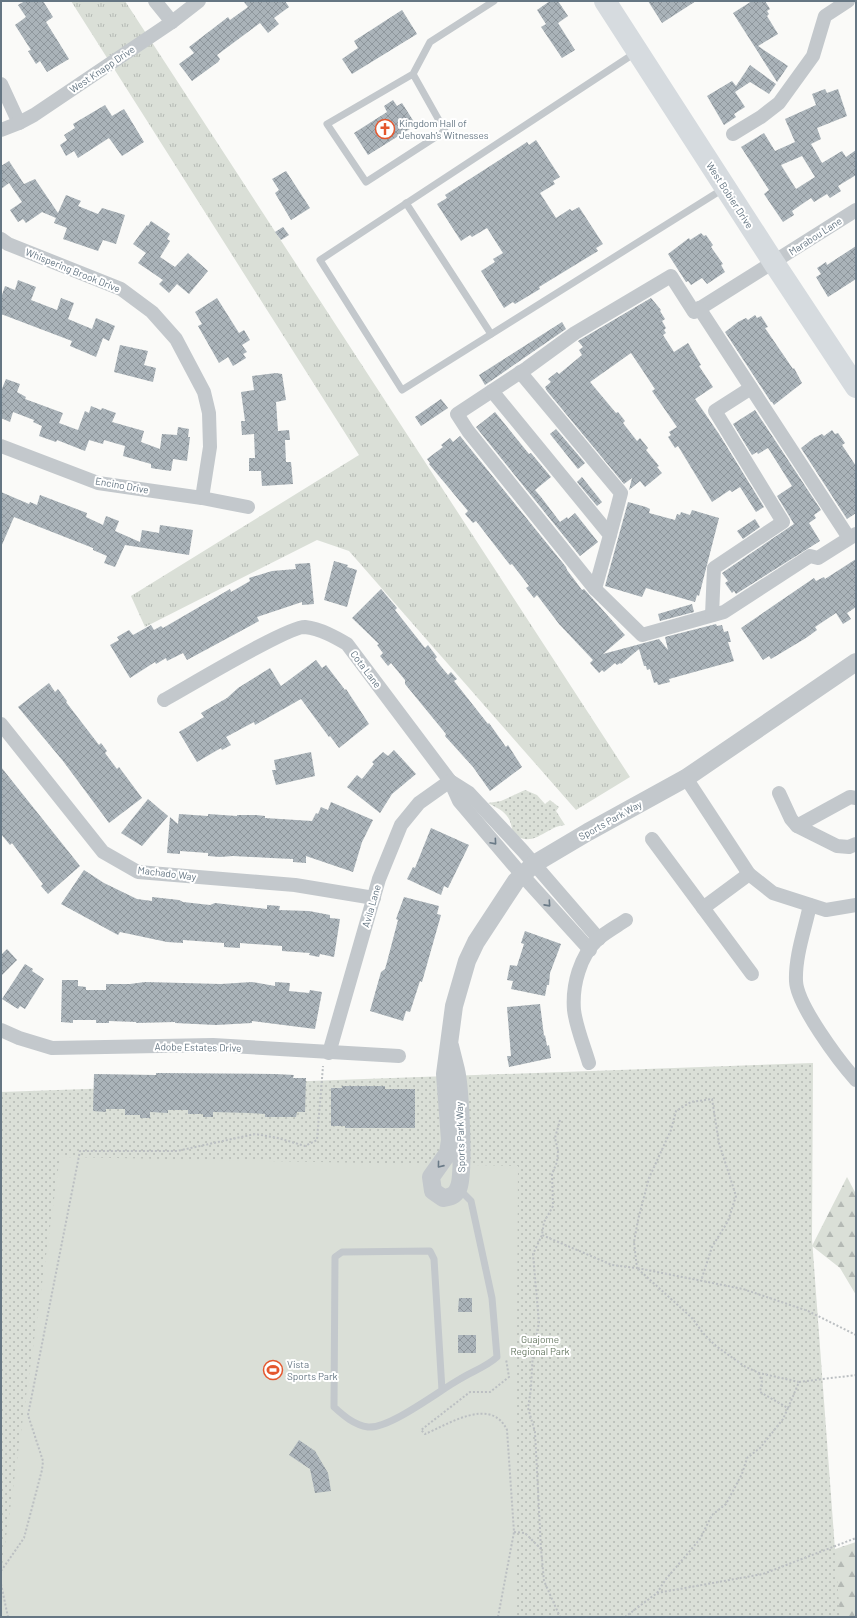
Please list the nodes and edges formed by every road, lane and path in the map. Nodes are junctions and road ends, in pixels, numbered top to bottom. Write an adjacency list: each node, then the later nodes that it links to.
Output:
1 (155, 1): 6 (street)
2 (199, 1): 6 (street, West Knapp Drive)
3 (494, 1): 8 (lane)
4 (605, 1): 7 (main road, West Bobier Drive)
5 (848, 1): 12 (street)
6 (172, 22): 10 (street, West Knapp Drive)
7 (637, 51): 13 (main road, West Bobier Drive); 14 (lane)
8 (412, 74): 8 (lane)
9 (1, 84): 10 (street)
10 (19, 123): 11 (street, West Knapp Drive)
11 (1, 130)
12 (733, 134)
13 (725, 188): 17 (main road, West Bobier Drive); 19 (lane)
14 (406, 204): 19 (lane); 19 (lane)
15 (856, 210): 17 (street, Marabou Lane)
16 (1, 239): 25 (street, Whispering Brook Drive)
17 (774, 263): 18 (street, Marabou Lane); 21 (main road, West Bobier Drive)
18 (699, 308): 20 (street); 22 (street)
19 (491, 334)
20 (520, 372): 23 (street); 27 (street)
21 (856, 387)
22 (751, 388): 28 (street); 30 (street)
23 (492, 391): 27 (street); 29 (street)
24 (1, 446): 25 (street, Encino Drive)
25 (202, 498): 26 (street, Encino Drive)
26 (248, 506)
27 (610, 535): 29 (street)
28 (853, 536): 30 (street)
29 (595, 589): 30 (street)
30 (712, 615)
31 (856, 662): 34 (street, Sports Park Way)
32 (164, 700): 35 (street, Cota Lane)
33 (1, 724): 43 (street, Machado Way)
34 (686, 778): 41 (street, Sports Park Way); 42 (street)
35 (450, 781): 41 (street, Cota Lane); 43 (street, Avila Lane)
36 (779, 792): 38 (street)
37 (856, 798): 38 (street)
38 (797, 826): 40 (street)
39 (652, 838): 46 (street)
40 (856, 844)
41 (528, 870): 48 (street); 49 (street, one-way to 49); 52 (street, Sports Park Way)
42 (749, 874): 44 (street); 46 (street)
43 (374, 898): 54 (street, Avila Lane)
44 (810, 905): 45 (street); 56 (street)
45 (856, 905)
46 (703, 908): 50 (street)
47 (626, 920): 48 (street)
48 (599, 939): 49 (street)
49 (590, 950): 55 (street)
50 (752, 974)
51 (1, 1030): 54 (street, Adobe Estates Drive)
52 (450, 1046): 58 (street, Sports Park Way); 58 (street, Sports Park Way, one-way to 58)
53 (399, 1056): 54 (street, Adobe Estates Drive)
54 (326, 1059): 72 (path)
55 (589, 1063)
56 (856, 1080)
57 (560, 1120): 59 (path)
58 (458, 1189): 63 (lane)
59 (542, 1235): 60 (path); 71 (path)
60 (637, 1268): 61 (path); 61 (path); 64 (path)
61 (701, 1281): 62 (path)
62 (856, 1335)
63 (497, 1345): 67 (lane); 69 (path)
64 (759, 1373): 66 (path); 68 (path)
65 (856, 1374): 66 (path)
66 (799, 1382): 68 (path)
67 (442, 1390): 67 (lane)
68 (788, 1408): 74 (path)
69 (514, 1532): 71 (path); 76 (path)
70 (856, 1538): 74 (path)
71 (541, 1549): 77 (path)
72 (1, 1571)
73 (1, 1584): 75 (path)
74 (657, 1593): 78 (path)
75 (8, 1617)
76 (498, 1617)
77 (560, 1617)
78 (625, 1617)

